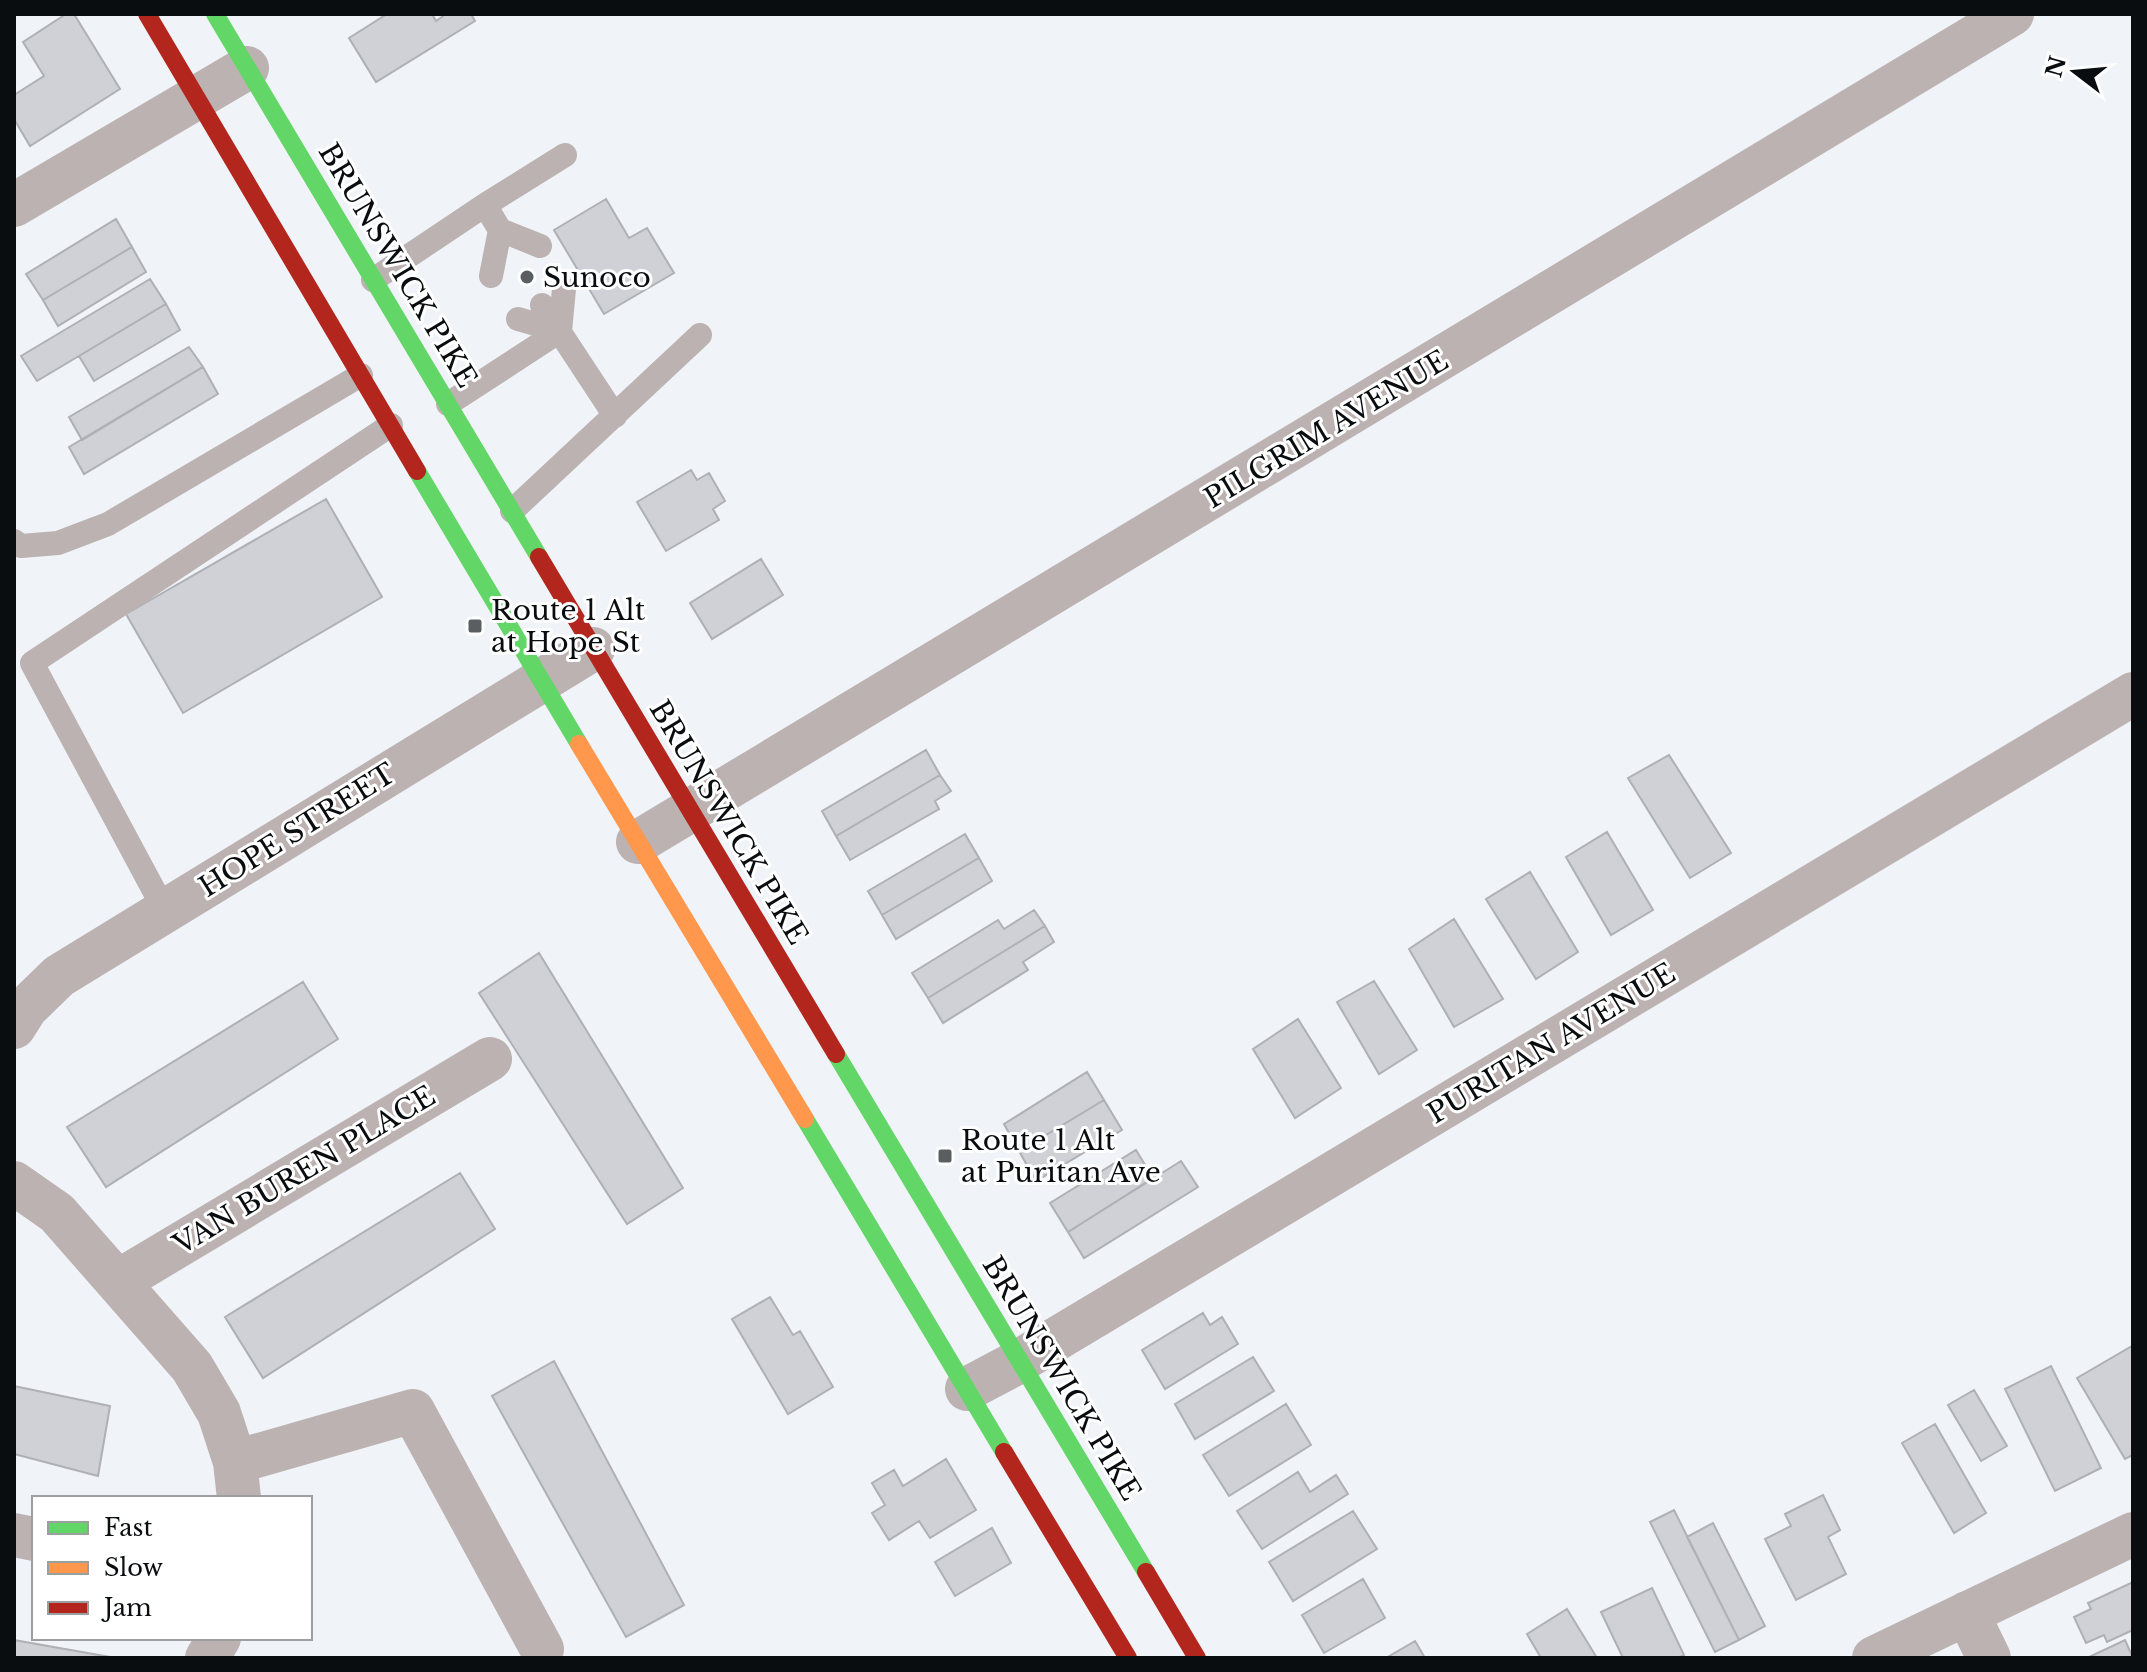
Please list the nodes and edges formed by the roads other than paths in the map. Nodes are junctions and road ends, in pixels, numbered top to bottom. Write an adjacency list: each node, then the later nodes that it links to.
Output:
1 (147, 14): 5 (main road)
2 (215, 14): 4 (main road, BRUNSWICK PIKE)
3 (2012, 14): 28 (street, PILGRIM AVENUE)
4 (247, 68): 5 (street); 13 (main road, BRUNSWICK PIKE)
5 (197, 96): 7 (street); 19 (main road)
6 (565, 155): 8 (lane)
7 (14, 205)
8 (485, 205): 9 (lane); 13 (lane)
9 (500, 230): 10 (lane); 11 (lane); 12 (lane)
10 (540, 246)
11 (515, 260)
12 (491, 276)
13 (373, 280): 20 (main road, BRUNSWICK PIKE)
14 (564, 289): 17 (lane)
15 (542, 305): 17 (lane)
16 (518, 319): 17 (lane)
17 (560, 331): 20 (lane); 21 (lane)
18 (700, 335): 21 (lane)
19 (361, 375): 22 (main road); 24 (lane)
20 (448, 404): 23 (main road, BRUNSWICK PIKE)
21 (615, 416): 23 (lane)
22 (391, 425): 26 (main road); 30 (lane)
23 (512, 511): 25 (main road, BRUNSWICK PIKE)
24 (14, 541)
25 (593, 649): 26 (street, HOPE STREET); 28 (main road, BRUNSWICK PIKE)
26 (541, 680): 29 (main road); 30 (street, HOPE STREET)
27 (2133, 694): 35 (street, PURITAN AVENUE)
28 (691, 813): 29 (street, PILGRIM AVENUE); 35 (main road, BRUNSWICK PIKE)
29 (638, 842): 36 (main road)
30 (165, 911): 31 (street, HOPE STREET)
31 (14, 1027)
32 (490, 1059): 34 (street, VAN BUREN PLACE)
33 (14, 1183): 34 (street)
34 (119, 1281): 37 (street)
35 (1018, 1362): 36 (street, PURITAN AVENUE); 42 (main road, BRUNSWICK PIKE)
36 (967, 1389): 44 (main road)
37 (237, 1480): 41 (street)
38 (2133, 1534): 39 (street)
39 (1967, 1613): 45 (street); 46 (street)
40 (218, 1640): 43 (street)
41 (542, 1649)
42 (1186, 1654)
43 (207, 1658)
44 (1128, 1658)
45 (1874, 1658)
46 (1989, 1658)

